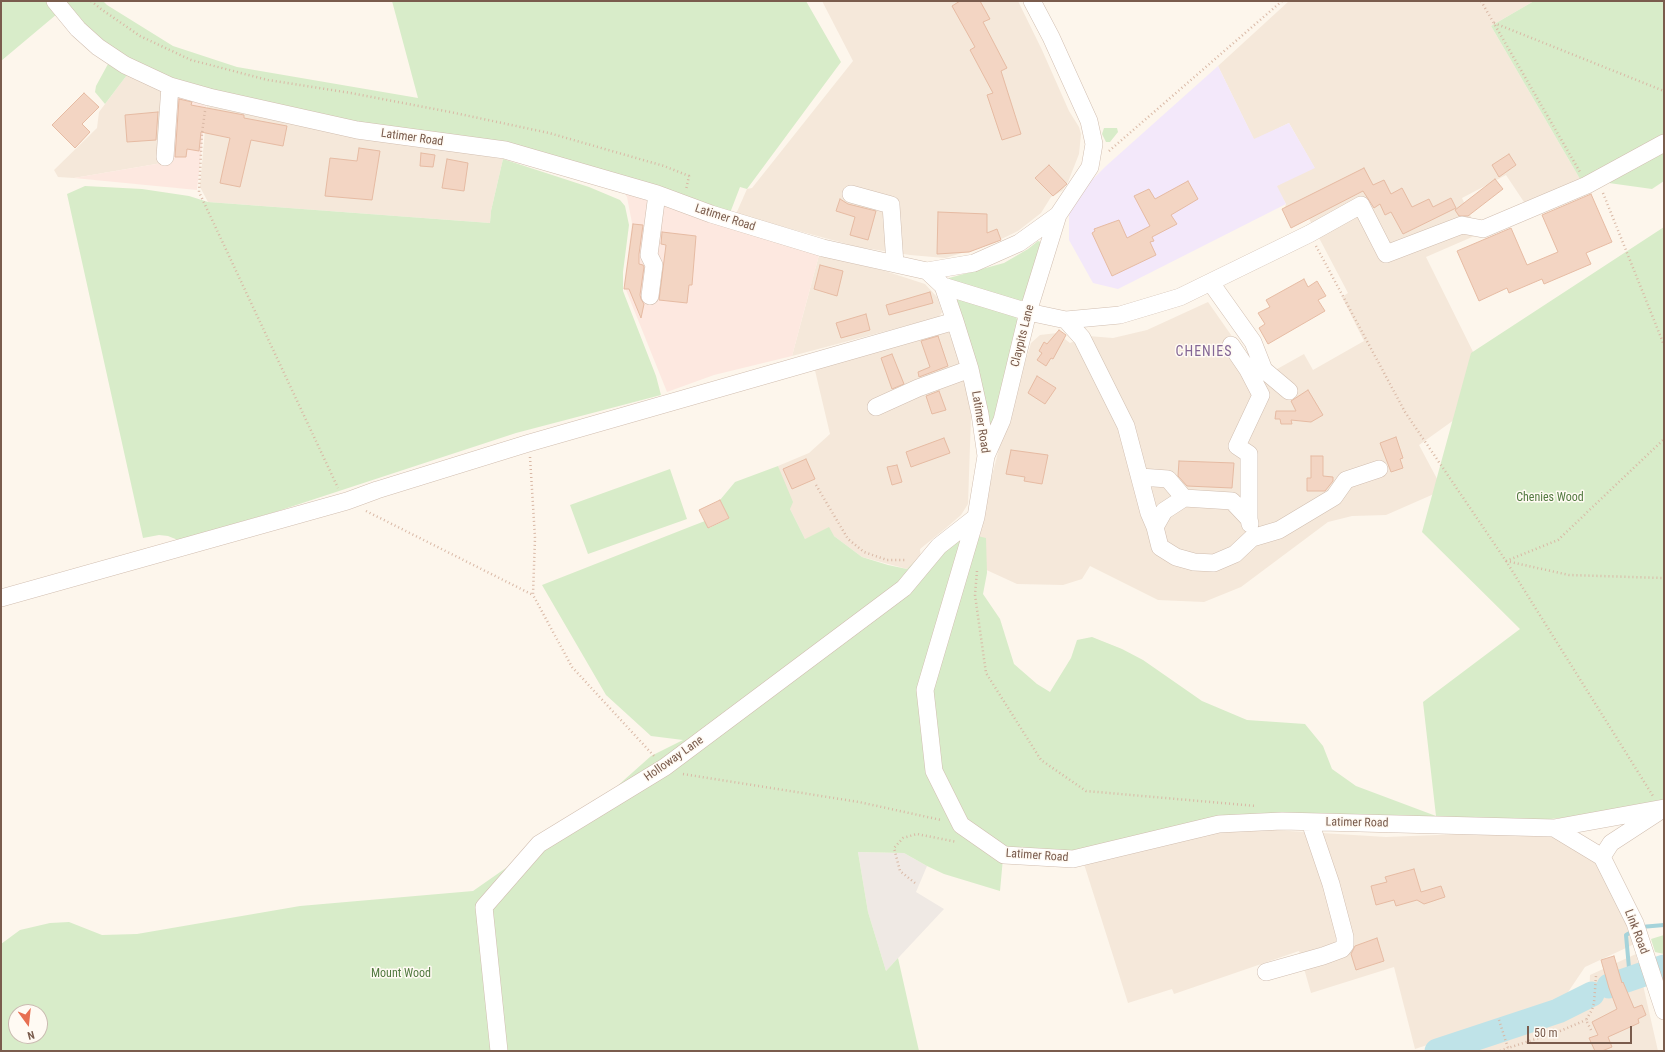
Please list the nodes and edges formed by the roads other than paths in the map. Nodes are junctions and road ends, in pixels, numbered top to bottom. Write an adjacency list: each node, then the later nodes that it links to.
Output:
1 (55, 1): 3 (street, Latimer Road)
2 (1032, 1): 8 (street, Claypits Lane)
3 (170, 86): 5 (street); 6 (street, Latimer Road)
4 (1664, 143): 11 (street)
5 (165, 157)
6 (657, 194): 9 (street, Latimer Road); 13 (street)
7 (851, 194): 9 (street)
8 (1058, 215): 10 (street, Claypits Lane); 14 (street, Claypits Lane)
9 (895, 264): 10 (street, Latimer Road)
10 (927, 271): 12 (street, Latimer Road)
11 (1211, 283): 15 (street); 19 (street)
12 (943, 286): 14 (street); 16 (street, Latimer Road)
13 (650, 296)
14 (1028, 312): 15 (street); 21 (street, Claypits Lane)
15 (1066, 320): 23 (street)
16 (955, 321): 18 (street, Latimer Road); 29 (street)
17 (1232, 345): 26 (street)
18 (970, 369): 20 (street); 21 (street, Latimer Road)
19 (1289, 391)
20 (876, 407)
21 (986, 456): 25 (street, Latimer Road)
22 (1379, 469): 28 (street)
23 (1140, 477): 24 (street); 27 (street)
24 (1184, 498): 26 (street); 27 (street)
25 (976, 517): 31 (street, Latimer Road); 36 (street, Holloway Lane)
26 (1249, 519): 28 (street)
27 (1155, 527): 28 (street)
28 (1252, 538)
29 (1, 598)
30 (1663, 809): 32 (street, Latimer Road); 33 (street)
31 (1310, 822): 32 (street, Latimer Road); 34 (street)
32 (1554, 828): 33 (street)
33 (1602, 857): 35 (street, Link Road)
34 (1266, 972)
35 (1664, 1011)
36 (500, 1051)

